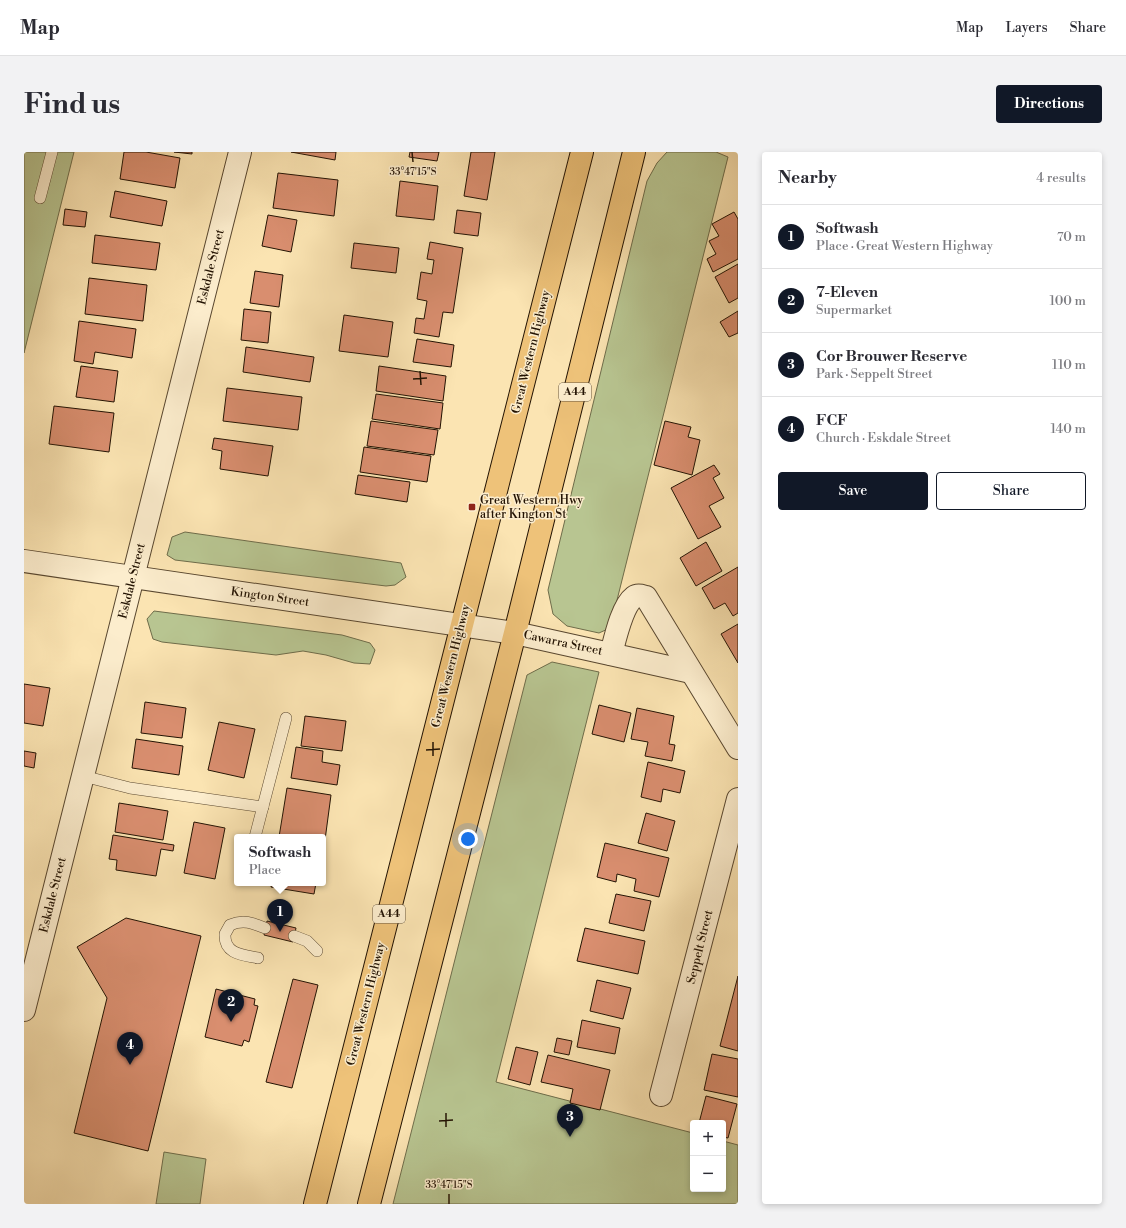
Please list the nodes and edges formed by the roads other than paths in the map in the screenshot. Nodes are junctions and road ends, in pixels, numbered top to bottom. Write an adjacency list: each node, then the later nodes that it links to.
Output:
1 (52, 152): 5 (lane)
2 (240, 152): 7 (street, Eskdale Street)
3 (582, 152): 8 (highway, Great Western Highway / A44)
4 (634, 152): 9 (highway, A44)
5 (40, 198)
6 (24, 561): 7 (street, Kington Street)
7 (133, 577): 8 (street, Kington Street); 14 (street, Eskdale Street)
8 (462, 624): 9 (street, Kington Street); 24 (highway, Great Western Highway / A44)
9 (515, 633): 10 (street, Cawarra Street); 25 (highway, A44)
10 (610, 654): 11 (street, Cawarra Street); 11 (street, Cawarra Street)
11 (691, 672): 13 (street, Cawarra Street)
12 (286, 718): 16 (lane)
13 (738, 748)
14 (83, 776): 16 (lane); 22 (street, Eskdale Street)
15 (738, 798): 23 (street, Seppelt Street)
16 (263, 807): 17 (lane)
17 (256, 834)
18 (265, 928): 21 (lane)
19 (294, 936): 20 (lane)
20 (317, 951)
21 (258, 958)
22 (24, 1010)
23 (662, 1095)
24 (315, 1204)
25 (369, 1204)

